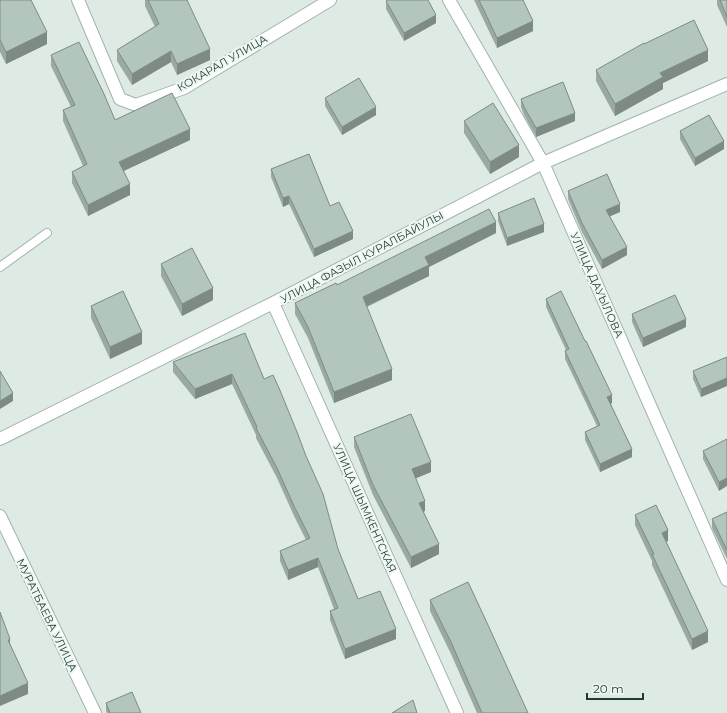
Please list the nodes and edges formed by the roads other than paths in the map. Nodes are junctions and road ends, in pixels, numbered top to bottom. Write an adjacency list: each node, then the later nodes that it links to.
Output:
1 (78, 0): 2 (street, КОКАРАЛ УЛИЦА)
2 (330, 0)
3 (449, 0): 5 (street, УЛИЦА ДАУЫЛОВА)
4 (727, 84): 5 (street, УЛИЦА ФАЗЫЛ КУРАЛБАЙУЛЫ)
5 (543, 162): 8 (street, УЛИЦА ФАЗЫЛ КУРАЛБАЙУЛЫ); 11 (street, УЛИЦА ДАУЫЛОВА)
6 (47, 233): 7 (lane)
7 (0, 268)
8 (273, 303): 9 (street, УЛИЦА ФАЗЫЛ КУРАЛБАЙУЛЫ); 13 (street, УЛИЦА ШЫМКЕНТСКАЯ)
9 (0, 439)
10 (0, 516): 12 (street, МУРАТБАЕВА УЛИЦА)
11 (727, 580)
12 (95, 713)
13 (457, 713)

